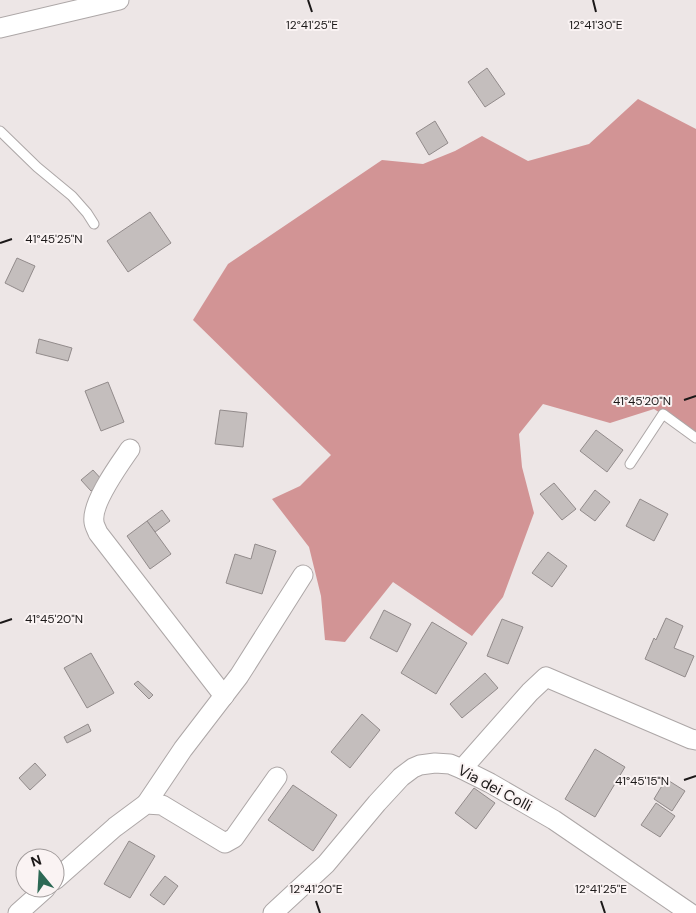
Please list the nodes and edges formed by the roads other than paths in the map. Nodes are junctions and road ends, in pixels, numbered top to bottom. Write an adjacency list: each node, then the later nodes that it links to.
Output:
1 (119, 0): 2 (street)
2 (0, 28)
3 (0, 132): 4 (lane)
4 (94, 224)
5 (696, 438): 7 (lane)
6 (130, 449): 9 (street)
7 (630, 464)
8 (303, 575): 9 (street)
9 (224, 696): 13 (street)
10 (696, 740): 11 (street)
11 (462, 769): 17 (street, Via dei Colli); 18 (street, Via dei Colli)
12 (277, 777): 13 (street)
13 (146, 804): 14 (street)
14 (65, 871)
15 (35, 898): 16 (street)
16 (18, 913)
17 (273, 913)
18 (690, 913)

